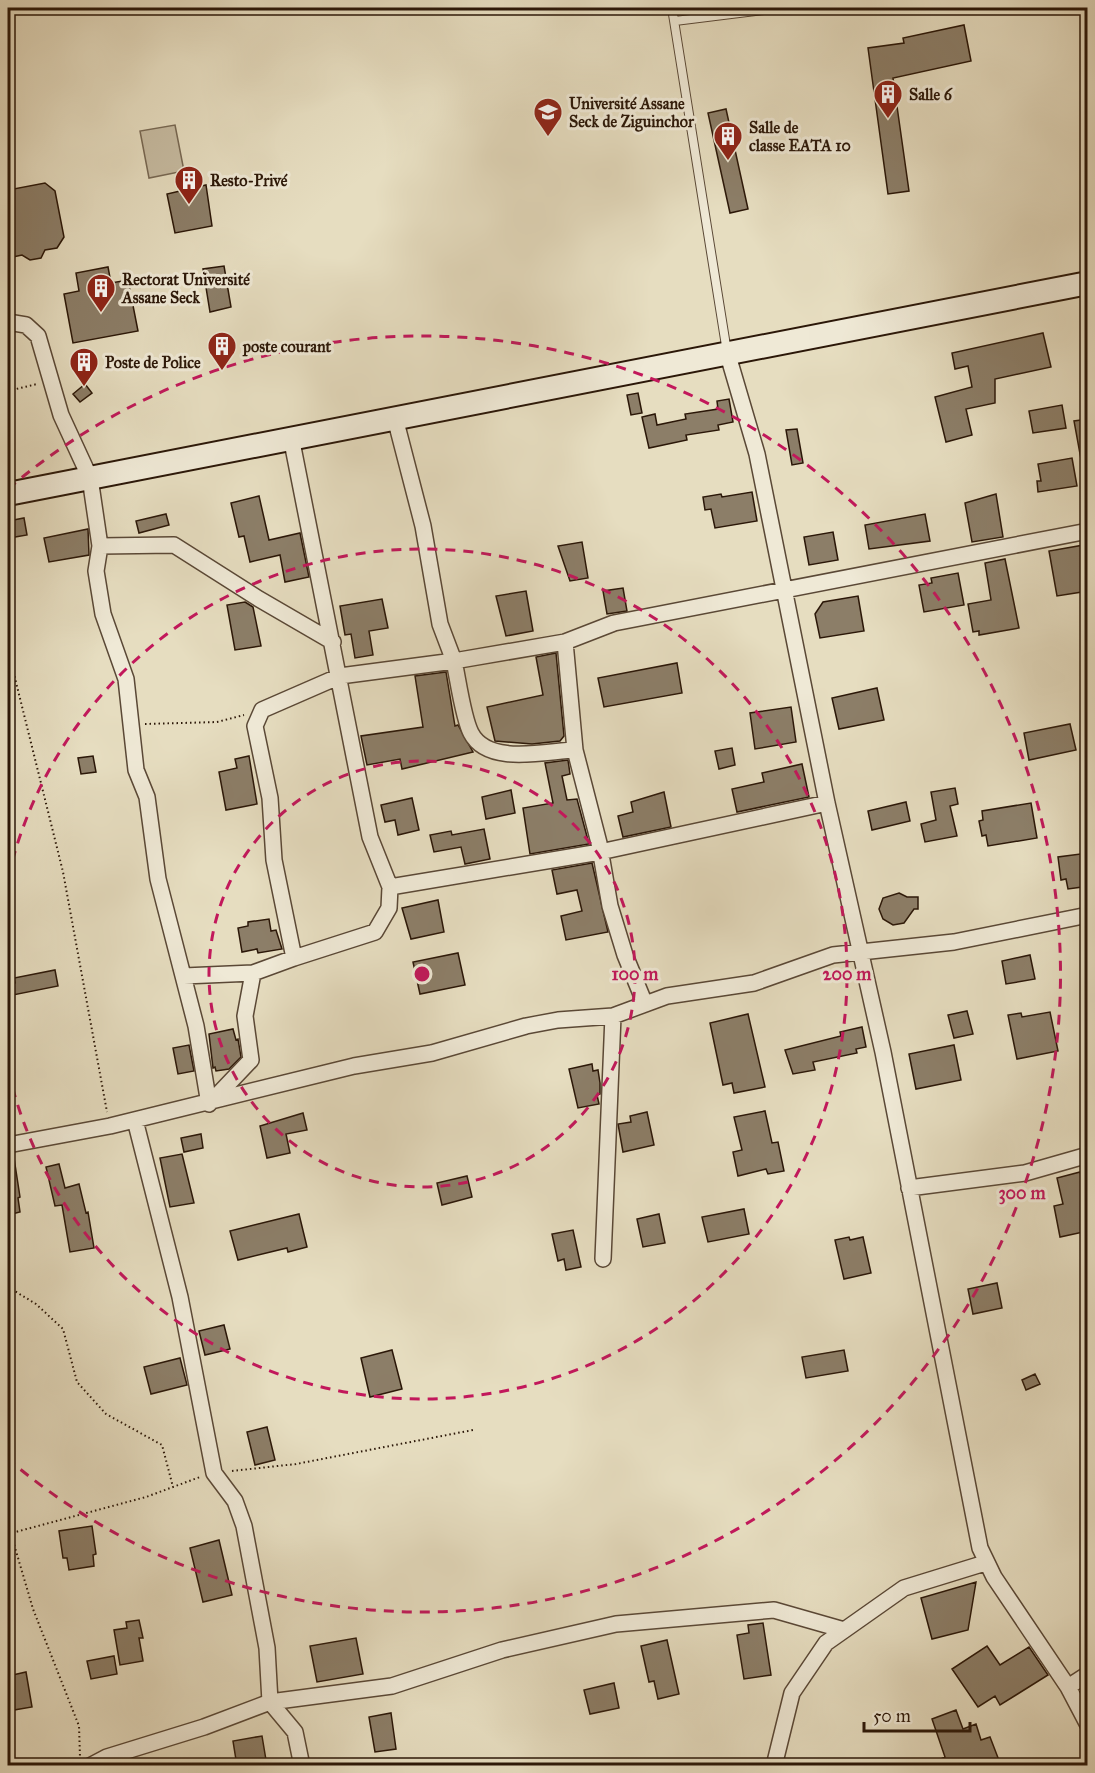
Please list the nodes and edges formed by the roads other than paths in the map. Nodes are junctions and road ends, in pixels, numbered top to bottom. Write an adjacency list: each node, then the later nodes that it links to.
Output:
1 (672, 8): 3 (lane)
2 (781, 8): 3 (lane)
3 (675, 21): 6 (lane)
4 (1088, 283): 6 (street)
5 (8, 322): 9 (street)
6 (727, 352): 7 (street); 13 (street)
7 (395, 418): 8 (street); 16 (street)
8 (291, 437): 9 (street); 14 (street)
9 (90, 478): 10 (street); 12 (street)
10 (8, 494)
11 (1088, 531): 13 (street)
12 (100, 546): 14 (street); 26 (street)
13 (785, 590): 15 (street); 19 (street)
14 (333, 642): 17 (street)
15 (565, 642): 16 (street); 18 (street)
16 (454, 661): 17 (street); 18 (street)
17 (340, 676): 21 (street); 24 (street)
18 (575, 750): 20 (street)
19 (827, 803): 20 (street); 23 (street)
20 (600, 852): 21 (street); 27 (street)
21 (390, 887): 24 (street)
22 (1088, 915): 23 (street)
23 (860, 951): 27 (street); 33 (street)
24 (294, 958): 25 (street)
25 (253, 973): 26 (street); 29 (street)
26 (184, 976): 29 (street)
27 (645, 1004): 28 (street)
28 (613, 1016): 29 (street); 34 (street)
29 (209, 1104): 30 (street)
30 (135, 1120): 31 (street); 39 (street)
31 (8, 1144)
32 (1088, 1155): 33 (street)
33 (909, 1188): 35 (street)
34 (603, 1259)
35 (986, 1563): 36 (street); 38 (street)
36 (844, 1630): 39 (street); 43 (street)
37 (1088, 1674): 38 (street)
38 (1068, 1687): 40 (street)
39 (270, 1702): 41 (street); 42 (street)
40 (1088, 1725)
41 (90, 1766)
42 (302, 1766)
43 (774, 1766)

